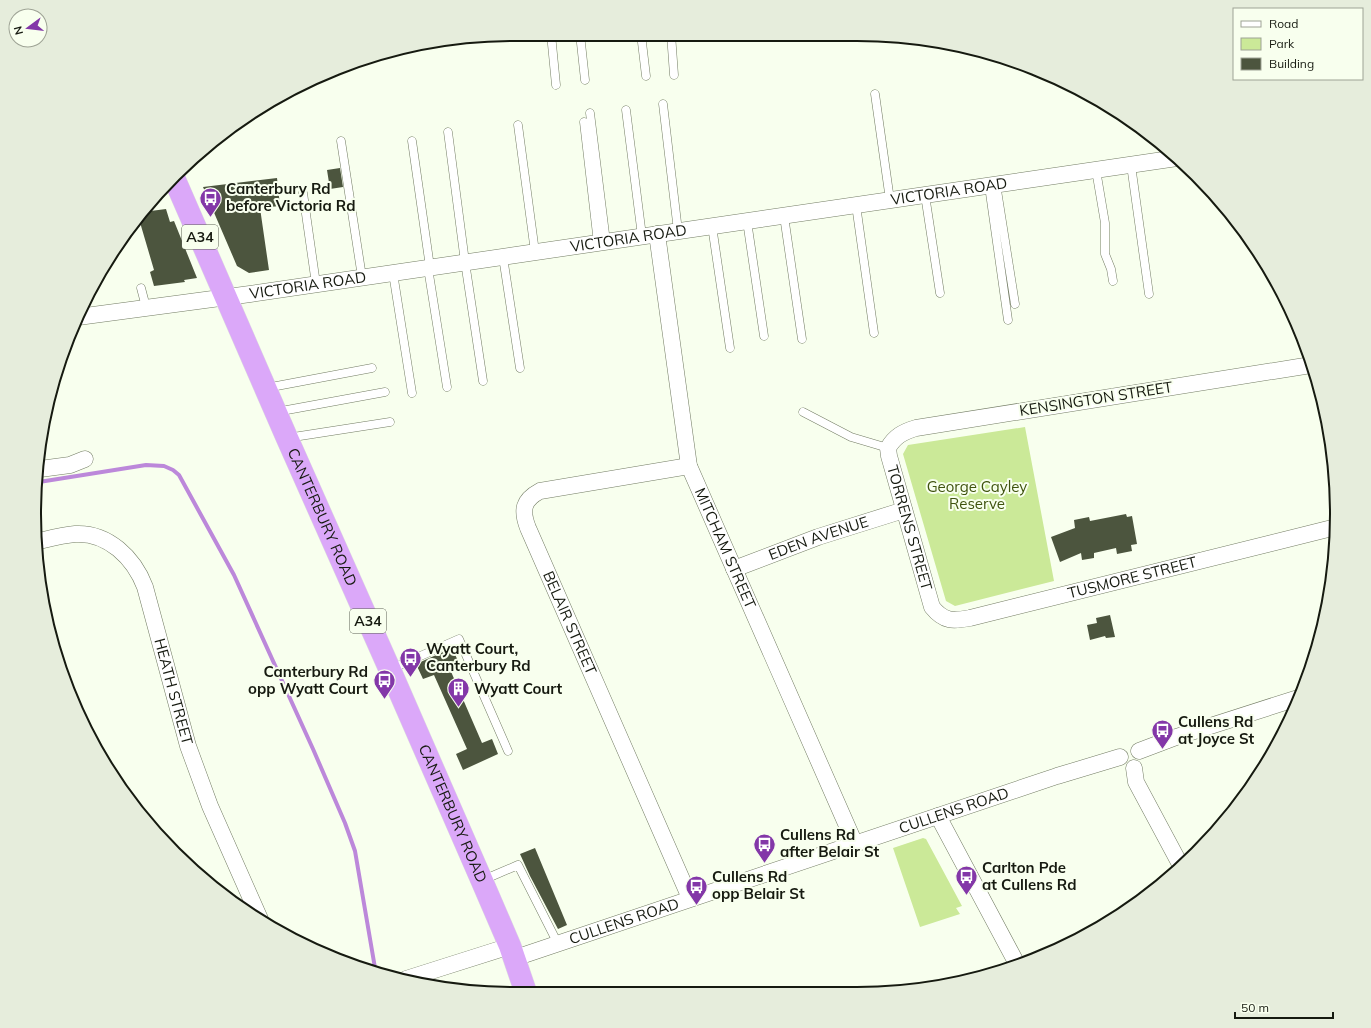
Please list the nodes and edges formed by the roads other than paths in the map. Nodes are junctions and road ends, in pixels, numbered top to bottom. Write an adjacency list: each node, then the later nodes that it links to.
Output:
1 (552, 41): 8 (lane)
2 (581, 41): 7 (lane)
3 (642, 41): 6 (lane)
4 (672, 41): 5 (lane)
5 (674, 75)
6 (646, 76)
7 (585, 80)
8 (556, 85)
9 (875, 94): 25 (lane)
10 (662, 104): 30 (lane)
11 (626, 110): 31 (lane)
12 (590, 113): 32 (lane)
13 (584, 122): 32 (lane)
14 (518, 125): 33 (lane)
15 (448, 132): 35 (lane)
16 (341, 141): 38 (lane)
17 (412, 141): 36 (lane)
18 (1167, 156): 19 (street, VICTORIA ROAD)
19 (1131, 165): 20 (street, VICTORIA ROAD); 43 (lane)
20 (1096, 170): 22 (street, VICTORIA ROAD); 39 (lane)
21 (176, 184): 44 (highway, CANTERBURY ROAD / A34)
22 (993, 185): 24 (street, VICTORIA ROAD); 45 (lane); 48 (lane)
23 (303, 193): 40 (lane)
24 (925, 195): 25 (street, VICTORIA ROAD); 42 (lane)
25 (890, 200): 26 (street, VICTORIA ROAD)
26 (856, 205): 27 (street, VICTORIA ROAD); 49 (lane)
27 (784, 216): 28 (street, VICTORIA ROAD); 51 (lane)
28 (747, 221): 29 (street, VICTORIA ROAD); 50 (lane)
29 (712, 226): 30 (street, VICTORIA ROAD); 52 (lane)
30 (678, 231): 31 (street, VICTORIA ROAD)
31 (650, 235): 32 (street, VICTORIA ROAD); 67 (street, MITCHAM STREET)
32 (602, 242): 33 (street, VICTORIA ROAD)
33 (535, 252): 34 (street, VICTORIA ROAD)
34 (503, 257): 35 (street, VICTORIA ROAD); 55 (lane)
35 (465, 262): 36 (street, VICTORIA ROAD); 56 (lane)
36 (429, 268): 37 (street, VICTORIA ROAD); 57 (lane)
37 (393, 273): 38 (street, VICTORIA ROAD); 60 (lane)
38 (362, 277): 40 (street, VICTORIA ROAD)
39 (1113, 281)
40 (316, 284): 44 (street, VICTORIA ROAD)
41 (141, 288): 46 (lane)
42 (940, 293)
43 (1150, 294)
44 (226, 297): 46 (street, VICTORIA ROAD); 58 (highway, CANTERBURY ROAD / A34)
45 (1015, 304)
46 (146, 307): 47 (street, VICTORIA ROAD)
47 (85, 316)
48 (1008, 320)
49 (874, 333)
50 (764, 336)
51 (802, 339)
52 (730, 348)
53 (1306, 366): 65 (street, KENSINGTON STREET)
54 (372, 368): 58 (lane)
55 (520, 368)
56 (483, 381)
57 (446, 387)
58 (265, 388): 61 (highway, CANTERBURY ROAD / A34)
59 (386, 392): 61 (lane)
60 (412, 392)
61 (275, 412): 64 (highway, CANTERBURY ROAD / A34)
62 (803, 412): 65 (lane)
63 (390, 422): 64 (lane)
64 (287, 438): 74 (highway, CANTERBURY ROAD / A34)
65 (888, 448): 69 (street, TORRENS STREET)
66 (85, 459): 68 (street)
67 (689, 466): 72 (street, MITCHAM STREET); 84 (street, BELAIR STREET)
68 (43, 469)
69 (904, 510): 72 (street, EDEN AVENUE); 73 (street, TORRENS STREET)
70 (1330, 529): 73 (street, TUSMORE STREET)
71 (42, 540): 85 (street, HEATH STREET)
72 (734, 569): 81 (street, MITCHAM STREET)
73 (932, 607)
74 (390, 670): 76 (lane); 83 (highway, CANTERBURY ROAD / A34)
75 (1292, 700): 77 (street)
76 (508, 751)
77 (1139, 751): 78 (street); 79 (street)
78 (1120, 757): 79 (street); 80 (street, CULLENS ROAD)
79 (1134, 768): 82 (street)
80 (938, 816): 81 (street, CULLENS ROAD); 88 (street)
81 (855, 844): 84 (street, CULLENS ROAD)
82 (1178, 861)
83 (482, 881): 86 (lane); 87 (highway, CANTERBURY ROAD / A34)
84 (690, 898): 86 (street, CULLENS ROAD)
85 (256, 910)
86 (558, 944): 87 (street, CULLENS ROAD)
87 (512, 952): 89 (street, CULLENS ROAD); 90 (highway, CANTERBURY ROAD / A34)
88 (1014, 960)
89 (416, 977)
90 (525, 987)

